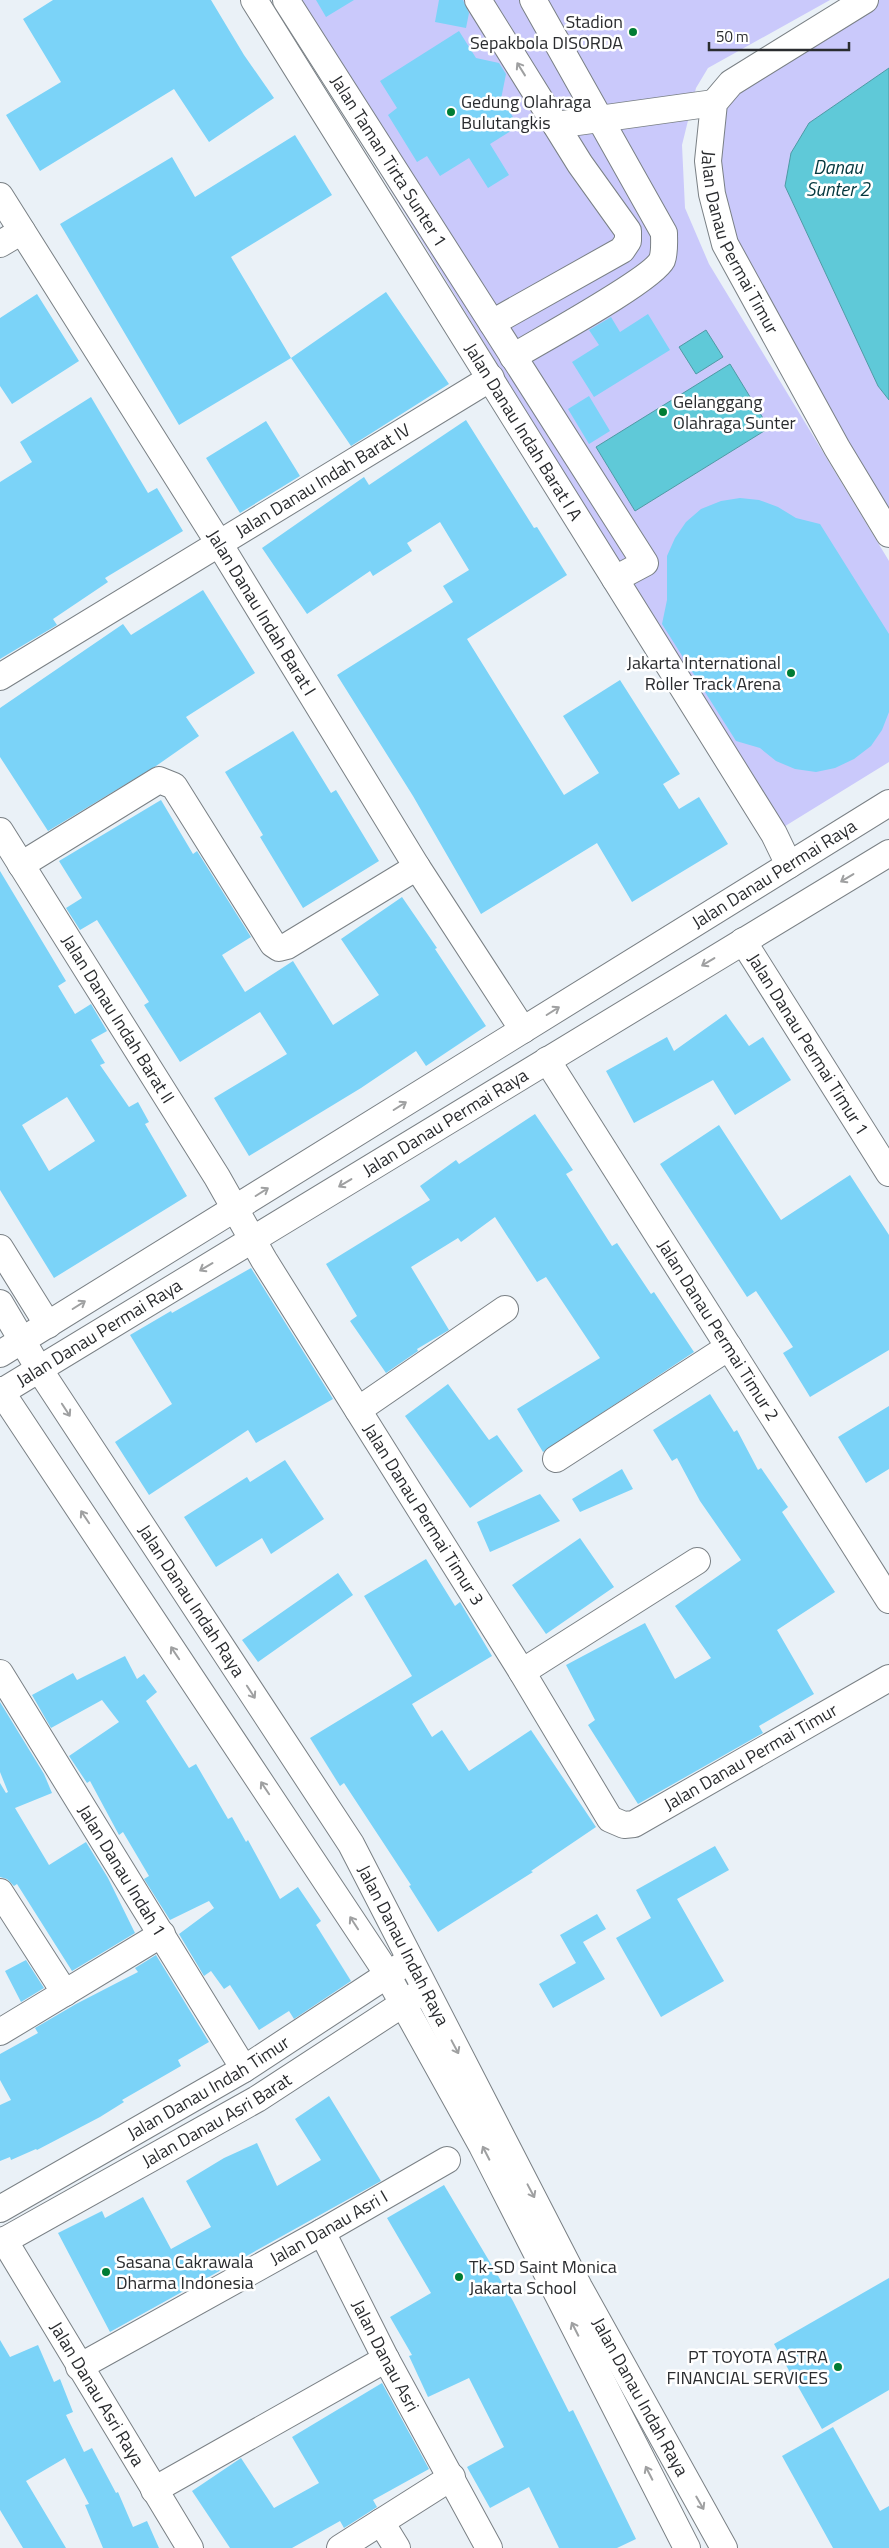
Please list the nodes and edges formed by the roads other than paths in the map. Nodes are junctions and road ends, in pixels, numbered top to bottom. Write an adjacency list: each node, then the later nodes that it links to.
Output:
1 (254, 0): 6 (street, Jalan Danau Indah Barat I A)
2 (286, 0): 6 (street, Jalan Taman Tirta Sunter 1)
3 (479, 0): 9 (street, one-way to 3)
4 (533, 0): 8 (street)
5 (865, 0): 7 (street)
6 (316, 73): 12 (street, Jalan Taman Tirta Sunter 1); 14 (street, Jalan Danau Indah Barat I A)
7 (714, 103): 8 (street); 15 (street, Jalan Danau Permai Timur)
8 (600, 118): 9 (street); 13 (street)
9 (556, 125): 12 (street)
10 (0, 196): 11 (street, Jalan Danau Indah Barat I)
11 (11, 237): 16 (street, Jalan Danau Indah Barat I)
12 (492, 323): 13 (street, Jalan Taman Tirta Sunter 1)
13 (513, 357): 17 (street, Jalan Taman Tirta Sunter 1)
14 (491, 378): 16 (street, Jalan Danau Indah Barat IV); 17 (street, Jalan Danau Indah Barat I A)
15 (889, 534)
16 (220, 545): 18 (street, Jalan Danau Indah Barat IV); 24 (street, Jalan Danau Indah Barat I)
17 (615, 579): 23 (street, Jalan Danau Indah Barat I A)
18 (0, 677)
19 (889, 803): 23 (street, Jalan Danau Permai Raya)
20 (0, 831): 22 (street, Jalan Danau Indah Barat II)
21 (889, 853): 25 (street, Jalan Danau Permai Raya, one-way to 25)
22 (22, 865): 24 (street); 29 (street, Jalan Danau Indah Barat II)
23 (790, 865): 26 (street, Jalan Danau Permai Raya, one-way to 23)
24 (417, 867): 26 (street, Jalan Danau Indah Barat I)
25 (743, 941): 27 (street, Jalan Danau Permai Raya, one-way to 27); 28 (street, Jalan Danau Permai Timur 1)
26 (523, 1030): 29 (street, Jalan Danau Permai Raya, one-way to 26)
27 (547, 1060): 30 (street, Jalan Danau Permai Raya, one-way to 30); 36 (street, Jalan Danau Permai Timur 2)
28 (889, 1173)
29 (235, 1210): 30 (street, Jalan Danau Permai Timur 3); 34 (street, Jalan Danau Permai Raya, one-way to 29)
30 (251, 1238): 37 (street, Jalan Danau Permai Raya, one-way to 37); 39 (street, Jalan Danau Permai Timur 3)
31 (0, 1248): 34 (street)
32 (0, 1303): 35 (street, Jalan Danau Indah Raya)
33 (505, 1309): 39 (street)
34 (48, 1325): 35 (street, Jalan Danau Permai Raya)
35 (13, 1346): 37 (street, Jalan Danau Indah Raya)
36 (729, 1348): 40 (street); 42 (street, Jalan Danau Permai Timur 2)
37 (36, 1371): 38 (street, Jalan Danau Permai Raya); 47 (street, Jalan Danau Indah Raya, one-way to 47)
38 (2, 1391): 48 (street, Jalan Danau Indah Raya, one-way to 38)
39 (358, 1410): 43 (street, Jalan Danau Permai Timur 3)
40 (556, 1459)
41 (697, 1560): 43 (street)
42 (889, 1600)
43 (522, 1672): 46 (street, Jalan Danau Permai Timur 3)
44 (0, 1673): 50 (street, Jalan Danau Indah 1)
45 (889, 1678): 46 (street, Jalan Danau Permai Timur)
46 (610, 1819)
47 (351, 1844): 48 (street); 51 (street, Jalan Danau Indah Raya)
48 (316, 1864): 52 (street, Jalan Danau Indah Raya, one-way to 48)
49 (0, 1892): 54 (street)
50 (162, 1934): 54 (street); 57 (street, Jalan Danau Indah 1)
51 (411, 1958): 52 (street, Jalan Danau Indah Timur); 53 (street, Jalan Danau Indah Raya)
52 (387, 1976): 55 (street, Jalan Danau Indah Raya); 57 (street, Jalan Danau Indah Timur)
53 (426, 1988): 55 (street, Jalan Danau Asri Barat); 72 (street, Jalan Danau Indah Raya, one-way to 72)
54 (65, 1993): 56 (street)
55 (405, 2004): 61 (street, Jalan Danau Asri Barat); 71 (street, Jalan Danau Indah Raya, one-way to 55)
56 (0, 2032)
57 (244, 2069): 59 (street, Jalan Danau Indah Timur)
58 (447, 2160): 60 (street, Jalan Danau Asri I)
59 (0, 2209)
60 (322, 2232): 62 (street, Jalan Danau Asri); 63 (street, Jalan Danau Asri I)
61 (2, 2241): 63 (street, Jalan Danau Asri Raya)
62 (386, 2359): 64 (street, Jalan Danau Asri); 65 (street)
63 (79, 2367): 65 (street, Jalan Danau Asri Raya)
64 (452, 2477): 66 (street); 70 (street, Jalan Danau Asri)
65 (154, 2490): 67 (street, Jalan Danau Asri Raya)
66 (381, 2522): 68 (street); 69 (street)
67 (190, 2548)
68 (340, 2548)
69 (397, 2548)
70 (490, 2548)
71 (687, 2548)
72 (724, 2548)

